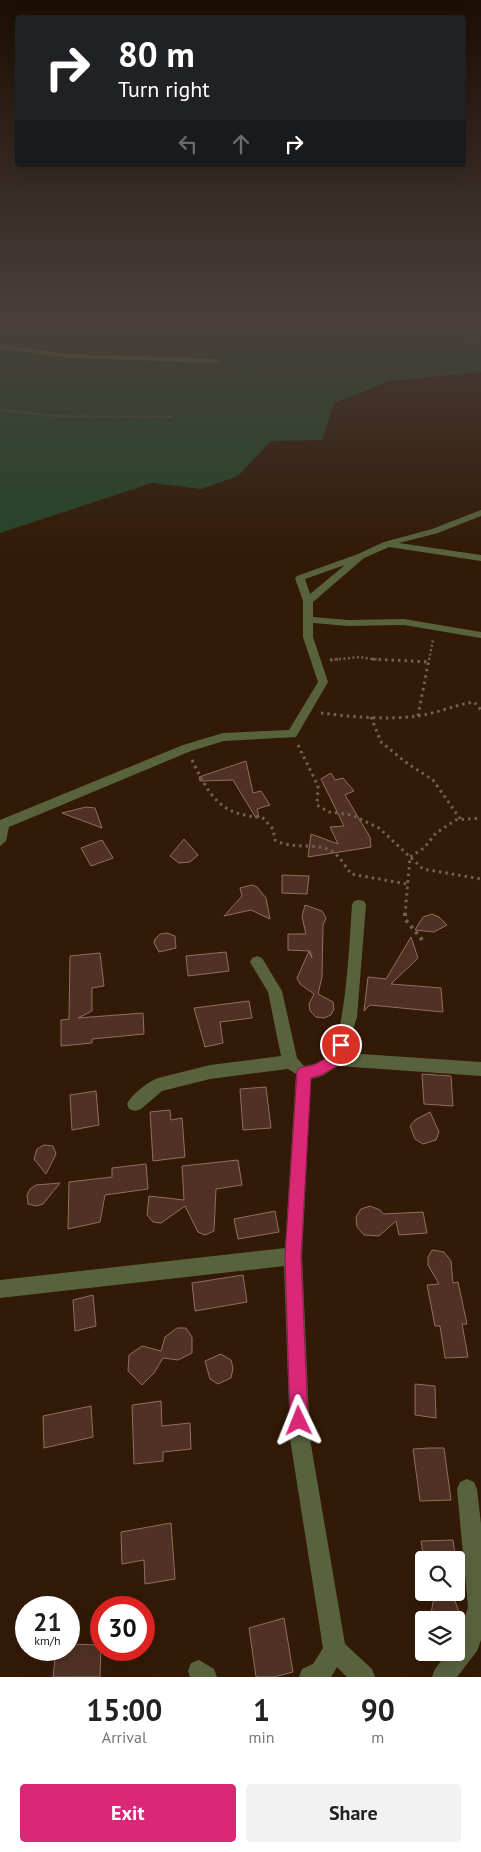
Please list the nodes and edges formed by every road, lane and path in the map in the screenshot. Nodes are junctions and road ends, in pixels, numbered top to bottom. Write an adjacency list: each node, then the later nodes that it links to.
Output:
1 (0, 410): 2 (path)
2 (172, 417)
3 (481, 513): 4 (street)
4 (387, 544): 5 (street); 6 (street)
5 (361, 556): 7 (street); 7 (street)
6 (481, 558)
7 (308, 601): 8 (street)
8 (308, 620): 9 (street); 11 (street)
9 (436, 627): 10 (street); 12 (path)
10 (481, 635)
11 (317, 662): 12 (path); 14 (street)
12 (429, 662): 16 (path)
13 (481, 710): 16 (path)
14 (306, 711): 15 (path); 17 (street)
15 (371, 716): 16 (path); 20 (path)
16 (418, 716)
17 (292, 734): 18 (street); 22 (path)
18 (187, 748): 21 (street); 24 (path)
19 (481, 818): 20 (path)
20 (461, 820): 22 (path)
21 (0, 841)
22 (410, 857): 23 (path); 24 (path)
23 (481, 879)
24 (407, 884): 26 (path)
25 (359, 905): 28 (street)
26 (424, 942)
27 (257, 962): 29 (street)
28 (336, 1060): 29 (street); 30 (street)
29 (297, 1067): 31 (street); 32 (street)
30 (481, 1069)
31 (136, 1104)
32 (293, 1256): 33 (street); 35 (street)
33 (0, 1289)
34 (467, 1489): 38 (street)
35 (335, 1650): 36 (street); 37 (street)
36 (310, 1677)
37 (364, 1677)
38 (443, 1677)

